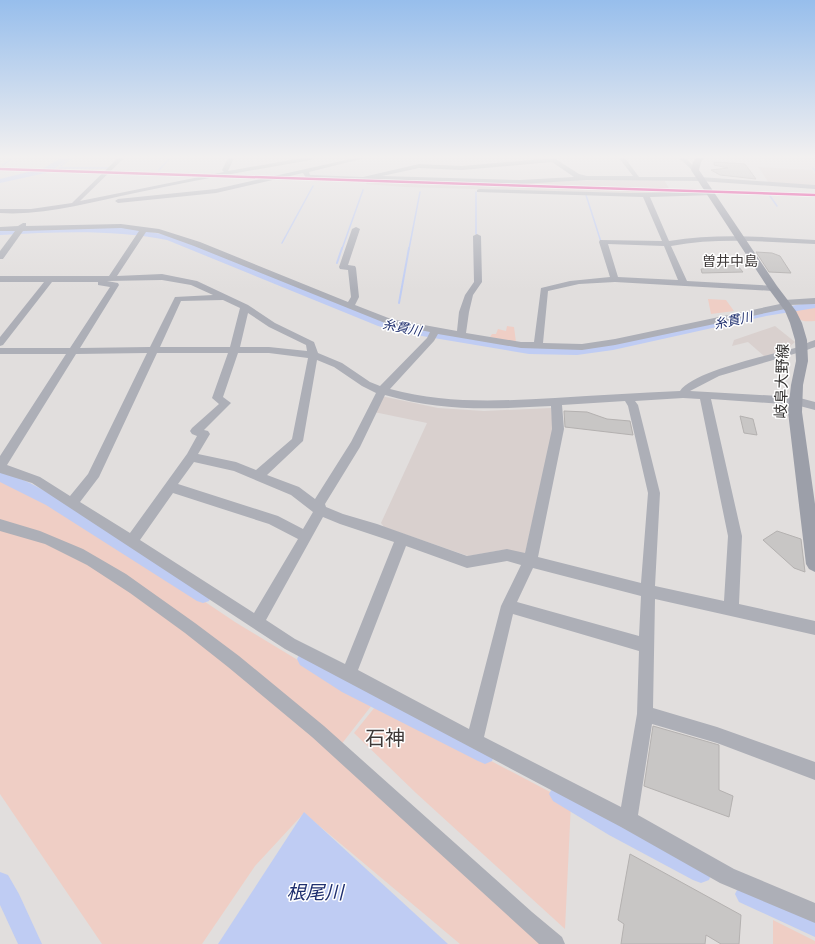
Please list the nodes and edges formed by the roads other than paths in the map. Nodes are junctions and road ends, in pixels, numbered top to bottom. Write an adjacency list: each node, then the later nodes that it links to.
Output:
1 (79, 202): 5 (street)
2 (110, 202): 6 (street)
3 (649, 202): 16 (street)
4 (717, 202): 14 (main road, 岐阜大野線)
5 (74, 203): 6 (street)
6 (53, 208): 7 (street)
7 (35, 210): 8 (street); 11 (street)
8 (0, 211)
9 (0, 229): 11 (street)
10 (356, 229): 28 (street)
11 (19, 231): 12 (street); 18 (street)
12 (144, 231): 21 (street); 28 (street)
13 (477, 236): 31 (street)
14 (740, 238): 15 (street); 16 (street); 24 (main road, 岐阜大野線)
15 (811, 242): 17 (street)
16 (668, 244): 22 (street); 23 (street)
17 (815, 253)
18 (0, 257)
19 (0, 279): 20 (street)
20 (50, 279): 21 (street); 32 (street)
21 (106, 279): 25 (street); 38 (street)
22 (615, 279): 23 (street); 34 (street)
23 (683, 282): 24 (street)
24 (773, 288): 27 (main road, 岐阜大野線)
25 (225, 297): 29 (street); 39 (street)
26 (815, 301): 27 (street)
27 (785, 304): 34 (street); 35 (main road, 岐阜大野線)
28 (350, 306): 30 (street)
29 (245, 307): 36 (street); 40 (street)
30 (434, 334): 31 (street); 41 (street)
31 (461, 335): 34 (street)
32 (0, 343)
33 (815, 343): 35 (street)
34 (538, 346)
35 (801, 349): 42 (street); 45 (main road, 岐阜大野線)
36 (234, 350): 39 (street); 40 (street); 48 (street)
37 (0, 351): 38 (street)
38 (74, 351): 39 (street); 49 (street)
39 (154, 351): 52 (street)
40 (313, 354): 41 (street); 50 (street)
41 (382, 391): 46 (street); 53 (street)
42 (683, 394): 43 (street); 44 (street)
43 (705, 396): 45 (street); 62 (street)
44 (628, 398): 46 (street); 60 (street)
45 (796, 401): 47 (street); 59 (main road, 岐阜大野線)
46 (556, 402): 58 (street)
47 (815, 406)
48 (192, 457): 50 (street); 51 (street)
49 (0, 467): 52 (street)
50 (258, 476): 53 (street)
51 (171, 487): 55 (street); 57 (street)
52 (72, 503): 57 (street)
53 (320, 510): 55 (street); 56 (street)
54 (0, 525): 72 (street)
55 (306, 537): 63 (street)
56 (402, 539): 58 (street); 66 (street)
57 (132, 541): 63 (street)
58 (530, 560): 60 (street); 61 (street)
59 (815, 564)
60 (648, 591): 62 (street); 65 (street)
61 (508, 606): 65 (street); 68 (street)
62 (730, 610): 64 (street)
63 (257, 622): 66 (street)
64 (815, 628)
65 (647, 646): 67 (street)
66 (349, 674): 68 (street)
67 (645, 714): 69 (street); 70 (street)
68 (475, 740): 70 (street)
69 (815, 772)
70 (628, 820): 71 (street)
71 (815, 913)
72 (555, 944)

